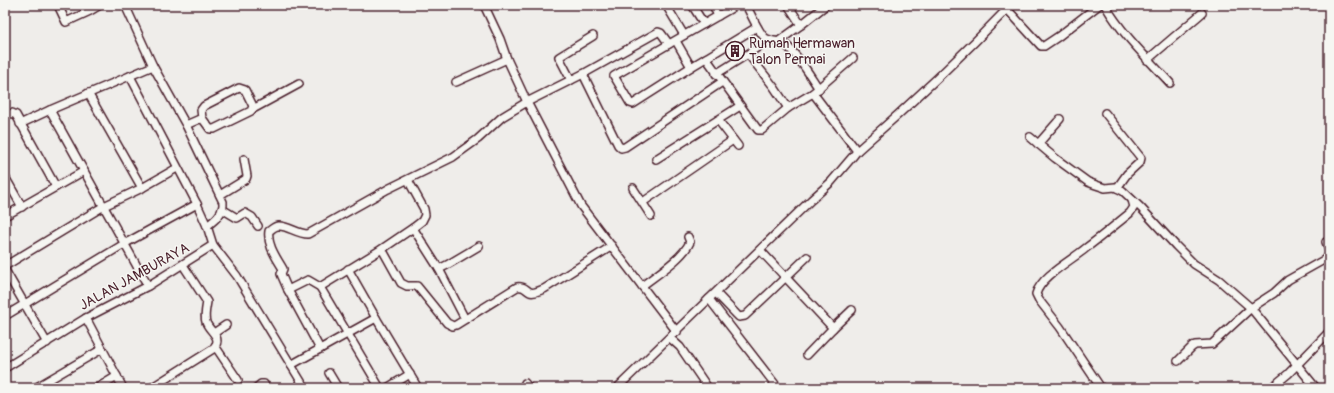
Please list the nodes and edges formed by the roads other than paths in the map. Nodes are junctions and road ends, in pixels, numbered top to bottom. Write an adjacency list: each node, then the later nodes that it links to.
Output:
1 (58, 5): 2 (street)
2 (100, 5)
3 (125, 5): 30 (street)
4 (484, 5): 28 (street)
5 (666, 5): 21 (street)
6 (692, 5): 17 (street)
7 (713, 5): 16 (street)
8 (737, 5): 16 (street)
9 (746, 5): 19 (street)
10 (788, 5): 18 (street)
11 (826, 5): 18 (street)
12 (1099, 5): 14 (street)
13 (1105, 5): 29 (street)
14 (1009, 7): 58 (street)
15 (1202, 13): 29 (street)
16 (718, 16): 17 (street)
17 (704, 24): 21 (street)
18 (801, 25): 23 (street)
19 (757, 27): 22 (street); 26 (street)
20 (594, 36): 35 (street)
21 (684, 36): 24 (street)
22 (768, 40): 23 (street); 25 (street)
23 (779, 41): 40 (street)
24 (673, 43): 31 (street); 31 (street); 32 (street)
25 (748, 54): 33 (street); 44 (street)
26 (706, 58): 31 (street); 33 (street)
27 (853, 58): 40 (street)
28 (507, 59): 36 (street); 42 (street)
29 (1147, 60): 38 (street)
30 (153, 66): 34 (street); 53 (street)
31 (692, 67)
32 (583, 74): 35 (street); 37 (street)
33 (716, 74): 37 (street)
34 (130, 76): 41 (street); 61 (street)
35 (571, 80): 42 (street)
36 (456, 82)
37 (722, 82): 43 (street)
38 (1170, 83)
39 (299, 84): 45 (street)
40 (816, 91): 44 (street); 58 (street)
41 (88, 93): 46 (street); 66 (street)
42 (527, 102): 64 (street); 86 (street)
43 (740, 106): 44 (street); 50 (street)
44 (788, 108)
45 (253, 109): 49 (street); 49 (street)
46 (50, 110): 52 (street); 62 (street)
47 (1105, 113): 68 (street)
48 (5, 116): 52 (street)
49 (202, 118): 53 (street)
50 (718, 120): 55 (street); 60 (street)
51 (1060, 120): 56 (street)
52 (20, 124): 65 (street)
53 (186, 125): 69 (street)
54 (1030, 137): 56 (street)
55 (733, 140): 57 (street); 71 (street)
56 (1038, 144): 68 (street)
57 (738, 146)
58 (857, 151): 88 (street)
59 (244, 159): 69 (street)
60 (656, 159)
61 (177, 168): 66 (street); 72 (street)
62 (84, 171): 65 (street); 73 (street)
63 (5, 177): 74 (street)
64 (408, 180): 80 (street); 101 (street)
65 (56, 187): 74 (street)
66 (142, 188): 73 (street)
67 (633, 188): 71 (street)
68 (1117, 188): 70 (street)
69 (220, 195): 75 (street)
70 (1132, 200): 105 (street); 145 (street)
71 (643, 202): 77 (street)
72 (197, 204): 78 (street); 83 (street)
73 (104, 206): 83 (street); 92 (street)
74 (22, 207): 76 (street)
75 (222, 209): 78 (street); 79 (street)
76 (5, 216)
77 (651, 216)
78 (207, 226): 84 (street)
79 (258, 226)
80 (413, 228): 87 (street); 95 (street)
81 (688, 237): 99 (street)
82 (1326, 242): 89 (street)
83 (124, 244): 98 (street); 104 (street)
84 (213, 245): 93 (street, JALAN JAMBURAYA); 124 (street)
85 (479, 246): 95 (street)
86 (612, 246): 99 (street); 110 (street)
87 (382, 249): 94 (street); 110 (street)
88 (760, 250): 97 (street); 102 (street)
89 (1329, 250)
90 (807, 257): 97 (street)
91 (1329, 257): 105 (street)
92 (5, 266)
93 (181, 266): 98 (street, JALAN JAMBURAYA); 115 (street)
94 (348, 269): 100 (street); 109 (street)
95 (438, 269): 110 (street)
96 (5, 270): 104 (street)
97 (785, 278): 102 (street); 112 (street)
98 (148, 286): 108 (street, JALAN JAMBURAYA)
99 (642, 286): 113 (street)
100 (320, 287): 101 (street); 116 (street)
101 (288, 290): 121 (street)
102 (716, 293): 103 (street)
103 (709, 299): 113 (street); 144 (street)
104 (25, 304): 107 (street); 118 (street)
105 (1250, 308): 123 (street); 125 (street)
106 (852, 310): 112 (street)
107 (5, 316)
108 (86, 318): 118 (street, JALAN JAMBURAYA); 120 (street)
109 (376, 318): 116 (street); 128 (street)
110 (465, 319)
111 (226, 325): 115 (street)
112 (833, 328): 122 (street)
113 (677, 332): 117 (street)
114 (1329, 332): 125 (street)
115 (214, 333): 119 (street)
116 (347, 333): 121 (street); 139 (street)
117 (670, 338): 142 (street); 143 (street)
118 (47, 343): 126 (street, JALAN JAMBURAYA)
119 (215, 346): 130 (street); 134 (street)
120 (102, 349): 129 (street); 131 (street)
121 (320, 349): 124 (street)
122 (807, 355)
123 (1178, 361)
124 (291, 365): 137 (street)
125 (1297, 365): 146 (street); 147 (street)
126 (5, 368)
127 (329, 373): 138 (street)
128 (410, 374): 140 (street); 141 (street)
129 (117, 376): 132 (street); 133 (street)
130 (238, 380)
131 (35, 388)
132 (97, 388)
133 (123, 388)
134 (151, 388)
135 (256, 388): 136 (street)
136 (267, 388)
137 (305, 388)
138 (338, 388)
139 (380, 388)
140 (387, 388)
141 (418, 388)
142 (617, 388)
143 (708, 388)
144 (778, 388)
145 (1101, 388)
146 (1271, 388)
147 (1316, 388)

